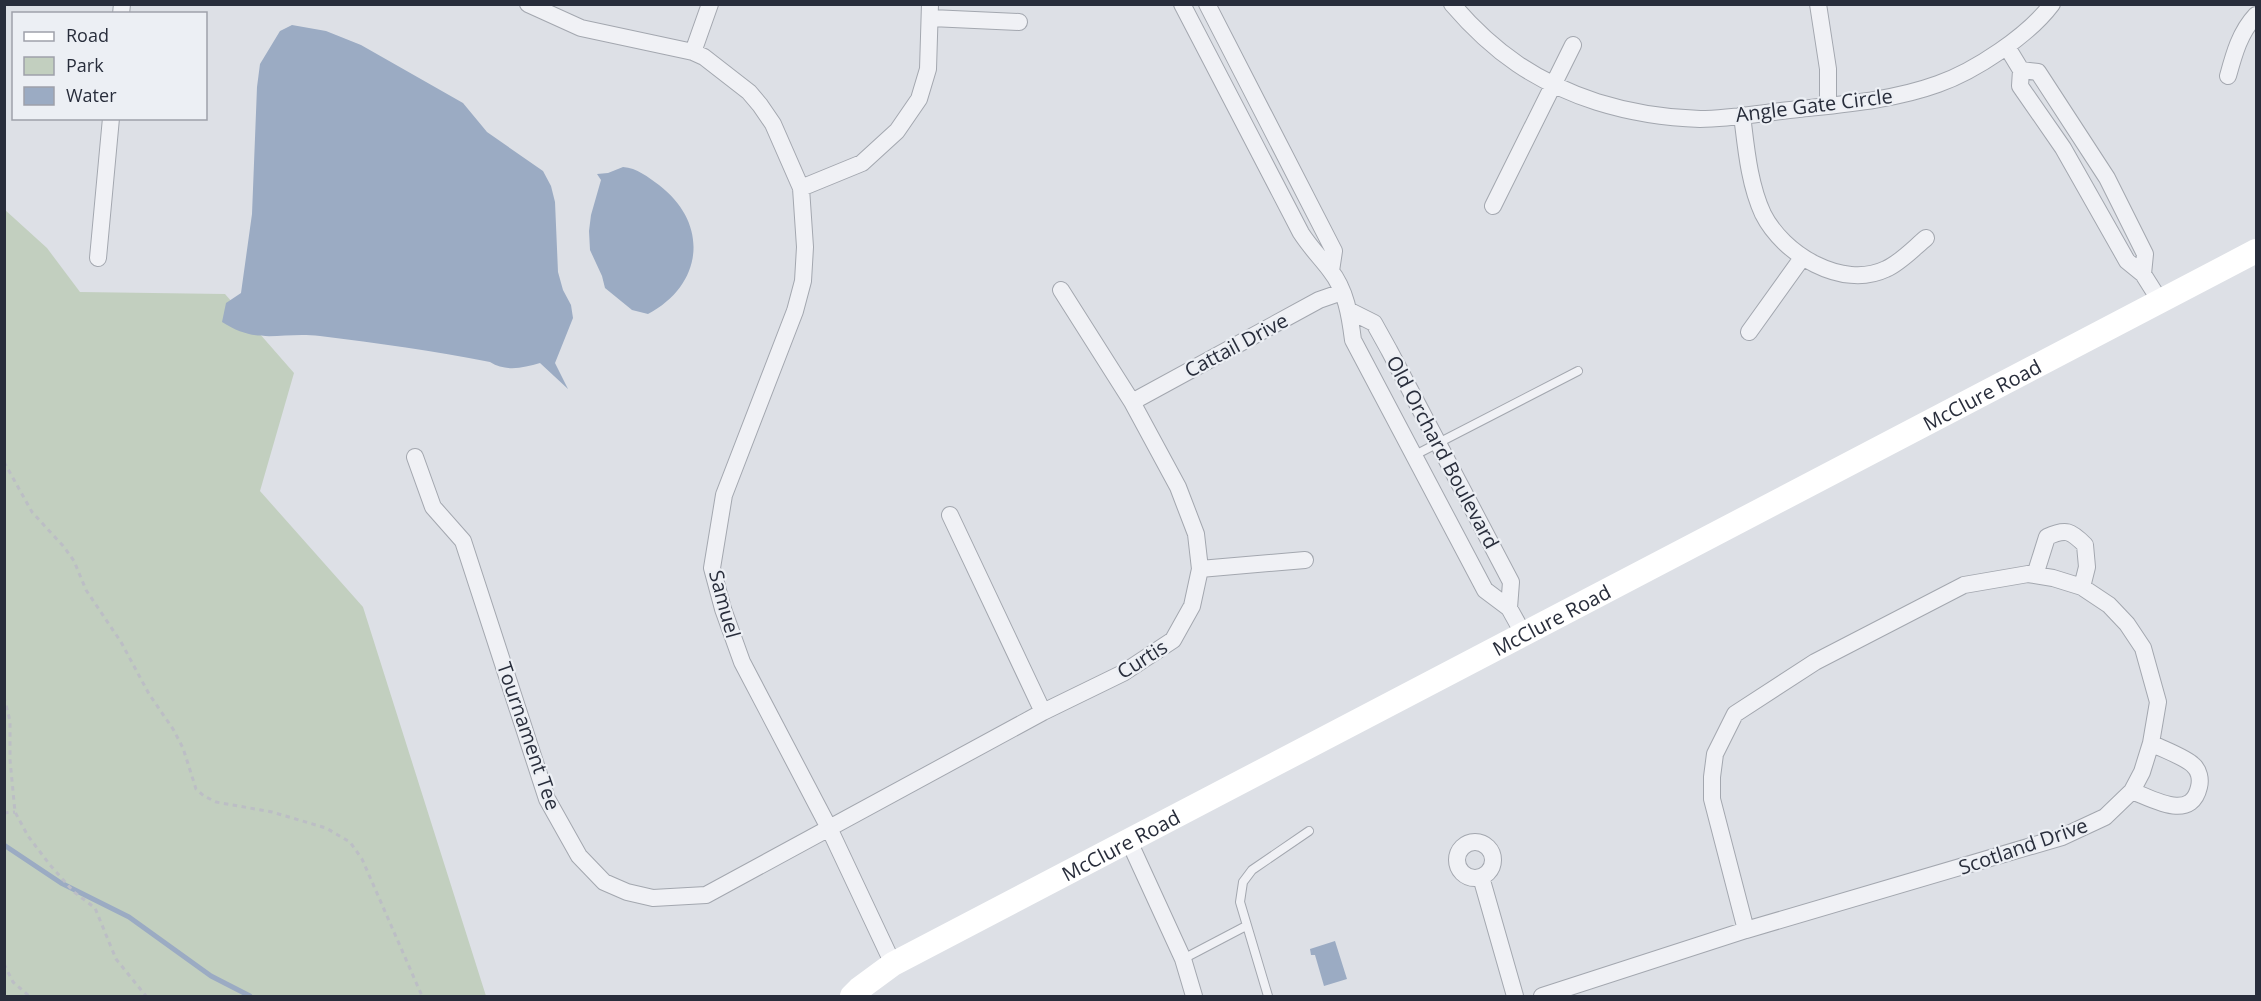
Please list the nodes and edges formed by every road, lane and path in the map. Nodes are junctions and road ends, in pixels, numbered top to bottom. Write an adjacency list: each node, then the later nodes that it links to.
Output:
1 (528, 4): 13 (street)
2 (710, 4): 13 (street)
3 (1182, 4): 25 (street, Old Orchard Boulevard)
4 (1207, 4): 25 (street, Old Orchard Boulevard)
5 (1452, 4): 15 (street, Angle Gate Circle)
6 (1818, 4): 16 (street)
7 (2052, 4): 12 (street, Angle Gate Circle)
8 (930, 11): 10 (street); 19 (street)
9 (2256, 15): 14 (street)
10 (1019, 22)
11 (1573, 45): 15 (street)
12 (2007, 47): 16 (street, Angle Gate Circle); 28 (street)
13 (693, 52): 19 (street, Samuel)
14 (2228, 76)
15 (1554, 85): 17 (street, Angle Gate Circle); 20 (street)
16 (1828, 106): 17 (street, Angle Gate Circle)
17 (1742, 115): 24 (street)
18 (111, 120): 23 (street)
19 (801, 188): 50 (street, Samuel)
20 (1493, 206)
21 (1926, 238): 24 (street)
22 (2256, 251): 28 (street, McClure Road)
23 (98, 258)
24 (1802, 258): 30 (street)
25 (1331, 271): 27 (street, Old Orchard Boulevard)
26 (1061, 290): 32 (street, Curtis)
27 (1342, 292): 29 (street, Old Orchard Boulevard); 32 (street, Cattail Drive)
28 (2160, 301): 43 (street, McClure Road)
29 (1350, 311): 33 (street, Old Orchard Boulevard); 34 (street, Old Orchard Boulevard)
30 (1749, 332)
31 (1578, 371): 33 (lane)
32 (1132, 402): 39 (street, Curtis)
33 (1439, 444): 34 (lane); 42 (street, Old Orchard Boulevard)
34 (1415, 455): 42 (street, Old Orchard Boulevard)
35 (415, 457): 50 (street, Tournament Tee)
36 (4, 462): 61 (path)
37 (950, 515): 45 (street)
38 (1305, 560): 39 (street)
39 (1200, 569): 45 (street, Curtis)
40 (2035, 575): 41 (street, Scotland Drive); 41 (street); 55 (street, Scotland Drive)
41 (2082, 587): 46 (street, Scotland Drive)
42 (1509, 608): 43 (street, Old Orchard Boulevard)
43 (1524, 635): 52 (street, McClure Road)
44 (4, 697): 48 (path)
45 (1043, 712): 50 (street, Curtis)
46 (2151, 743): 47 (street, Scotland Drive); 47 (street)
47 (2132, 791): 55 (street, Scotland Drive)
48 (15, 812): 49 (path); 60 (path)
49 (4, 813)
50 (829, 828): 58 (street, Samuel)
51 (1308, 831): 54 (lane)
52 (1128, 839): 56 (street); 58 (street, McClure Road)
53 (1481, 877): 65 (street)
54 (1246, 926): 56 (lane); 64 (lane)
55 (1746, 930): 66 (street, Scotland Drive)
56 (1183, 959): 63 (street)
57 (4, 964): 59 (path)
58 (893, 964): 62 (street, McClure Road)
59 (28, 996)
60 (146, 996)
61 (422, 996)
62 (852, 996)
63 (1194, 996)
64 (1268, 996)
65 (1515, 996)
66 (1542, 996)

